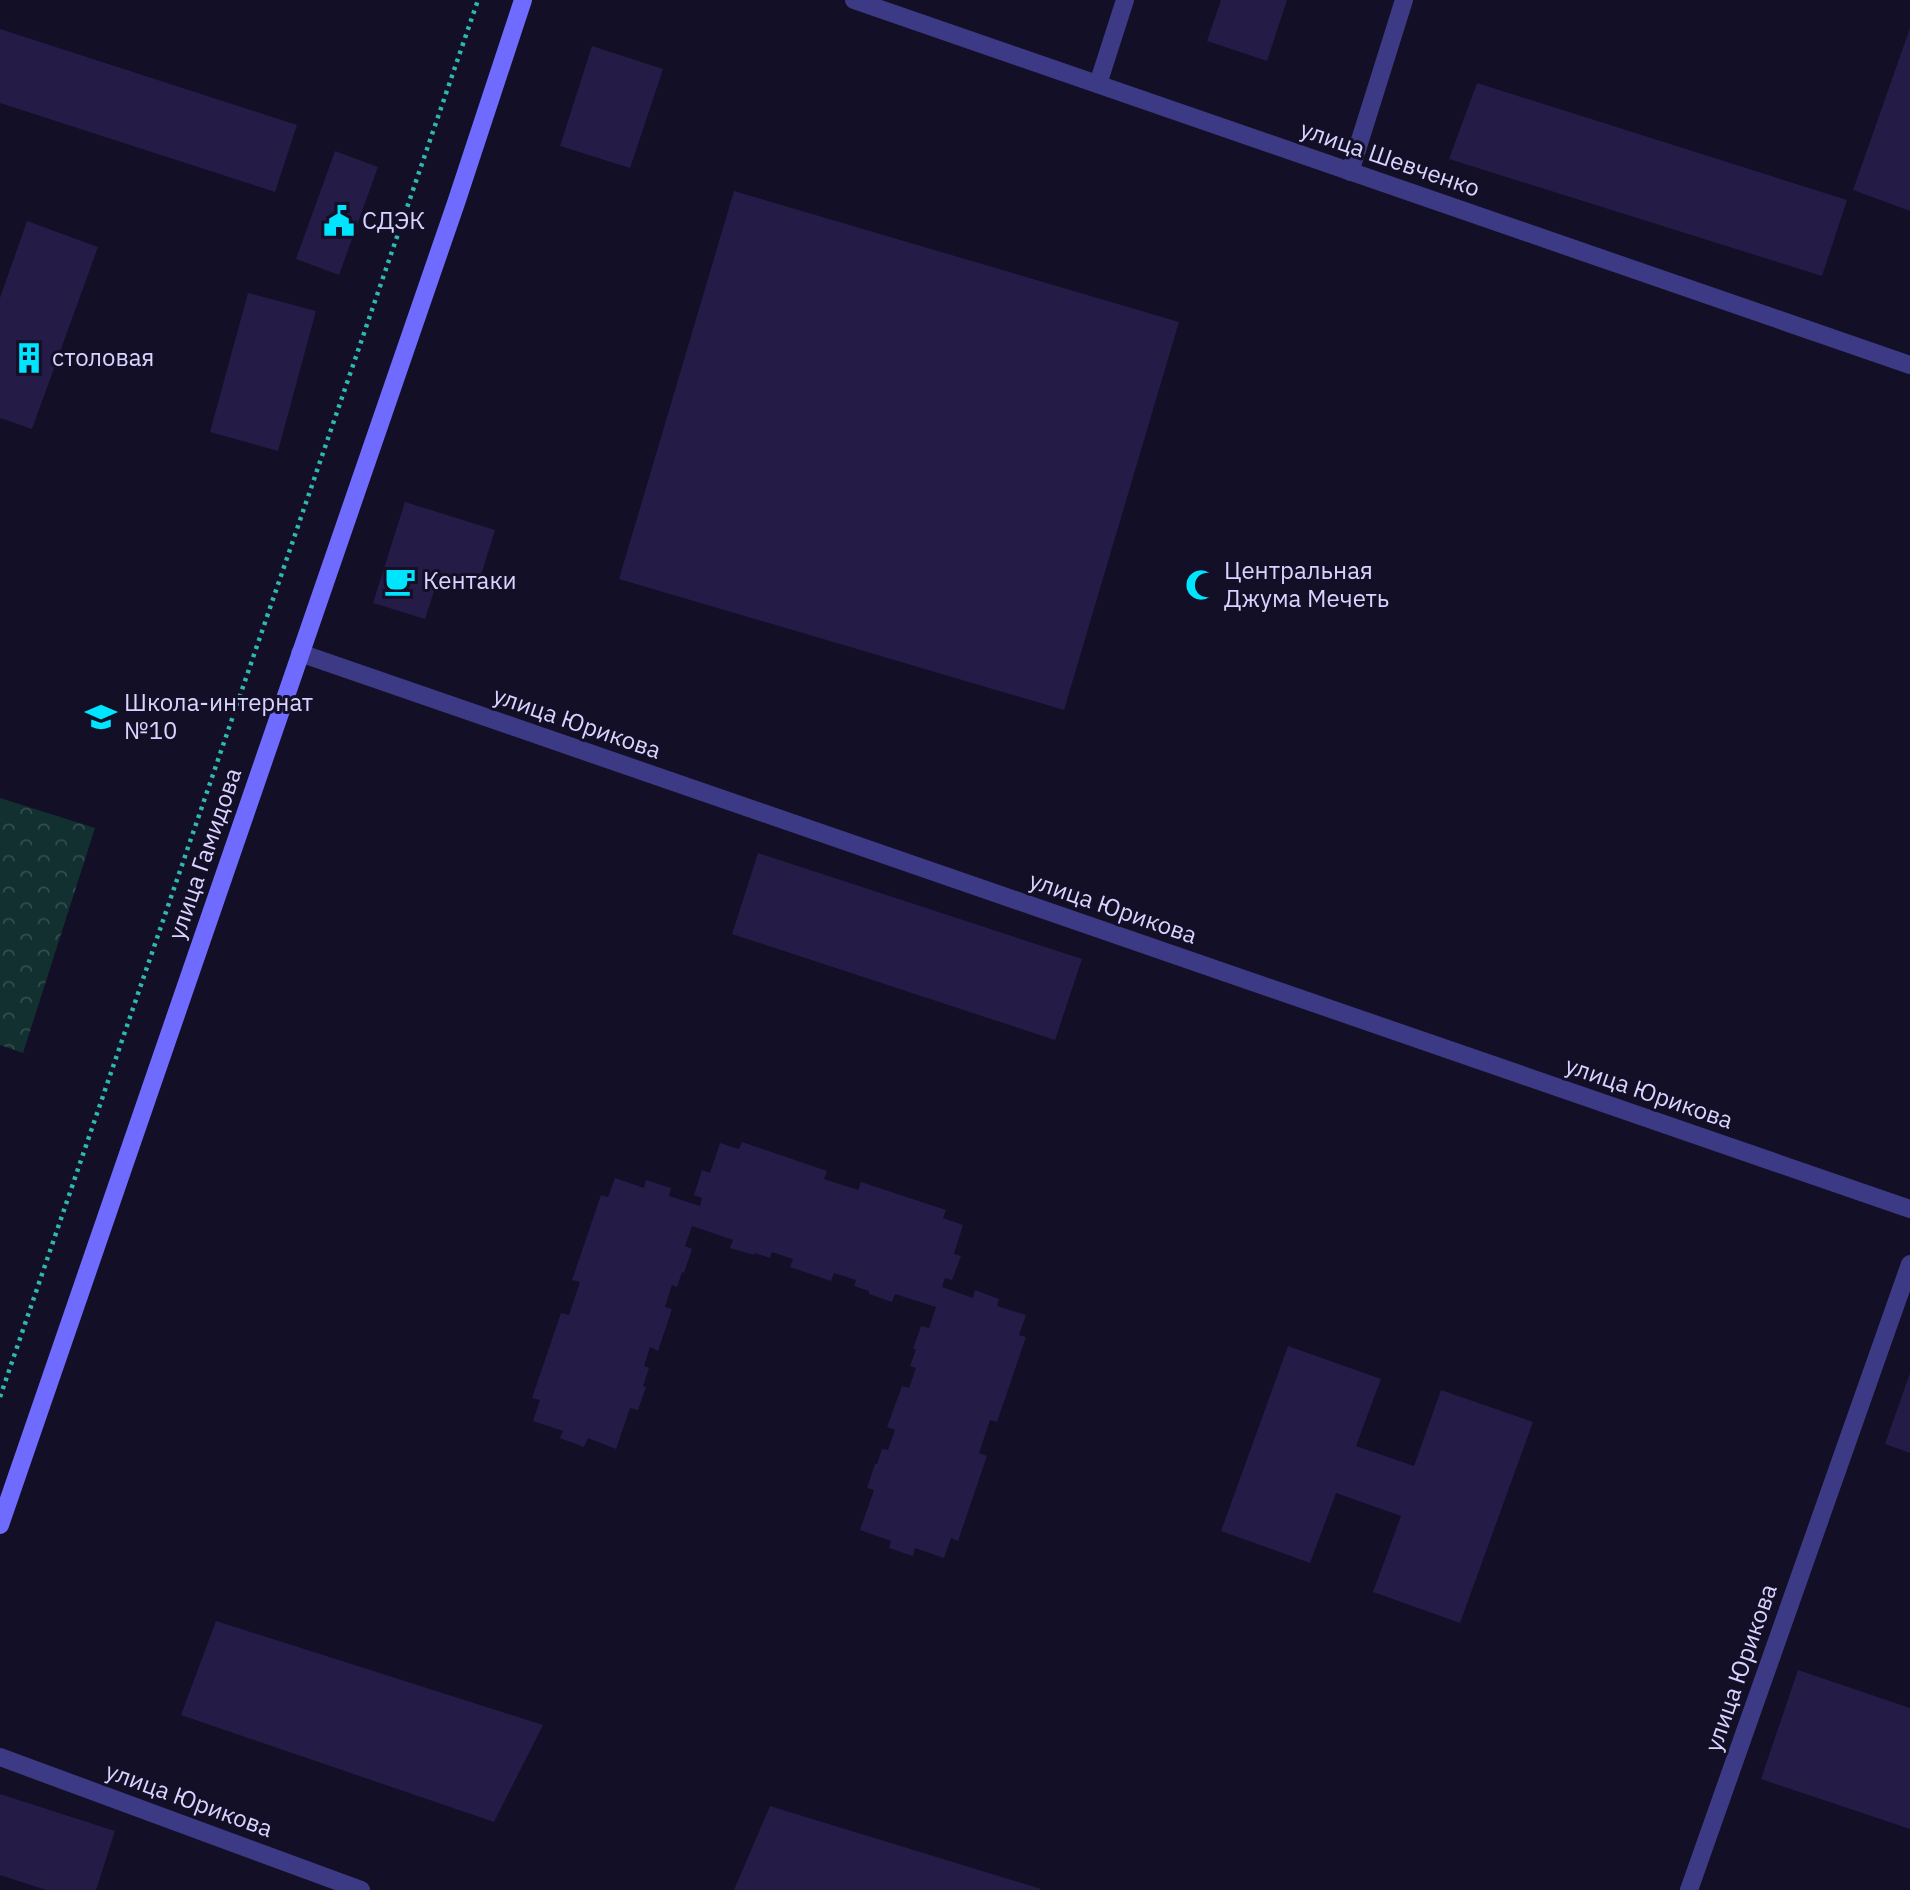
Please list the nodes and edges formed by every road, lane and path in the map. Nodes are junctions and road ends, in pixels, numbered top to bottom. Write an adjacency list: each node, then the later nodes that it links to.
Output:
1 (478, 0): 12 (path)
2 (523, 0): 9 (street, улица Гамидова)
3 (854, 0): 6 (street, улица Шевченко)
4 (1125, 0): 6 (street)
5 (1404, 0): 7 (street)
6 (1098, 84): 7 (street, улица Шевченко)
7 (1350, 172): 8 (street, улица Шевченко)
8 (1910, 365)
9 (300, 653): 10 (street, улица Юрикова); 13 (street, улица Гамидова)
10 (1910, 1209)
11 (1910, 1264): 16 (street, улица Юрикова)
12 (0, 1397)
13 (1, 1521)
14 (0, 1757): 15 (street, улица Юрикова)
15 (360, 1890)
16 (1689, 1890)

